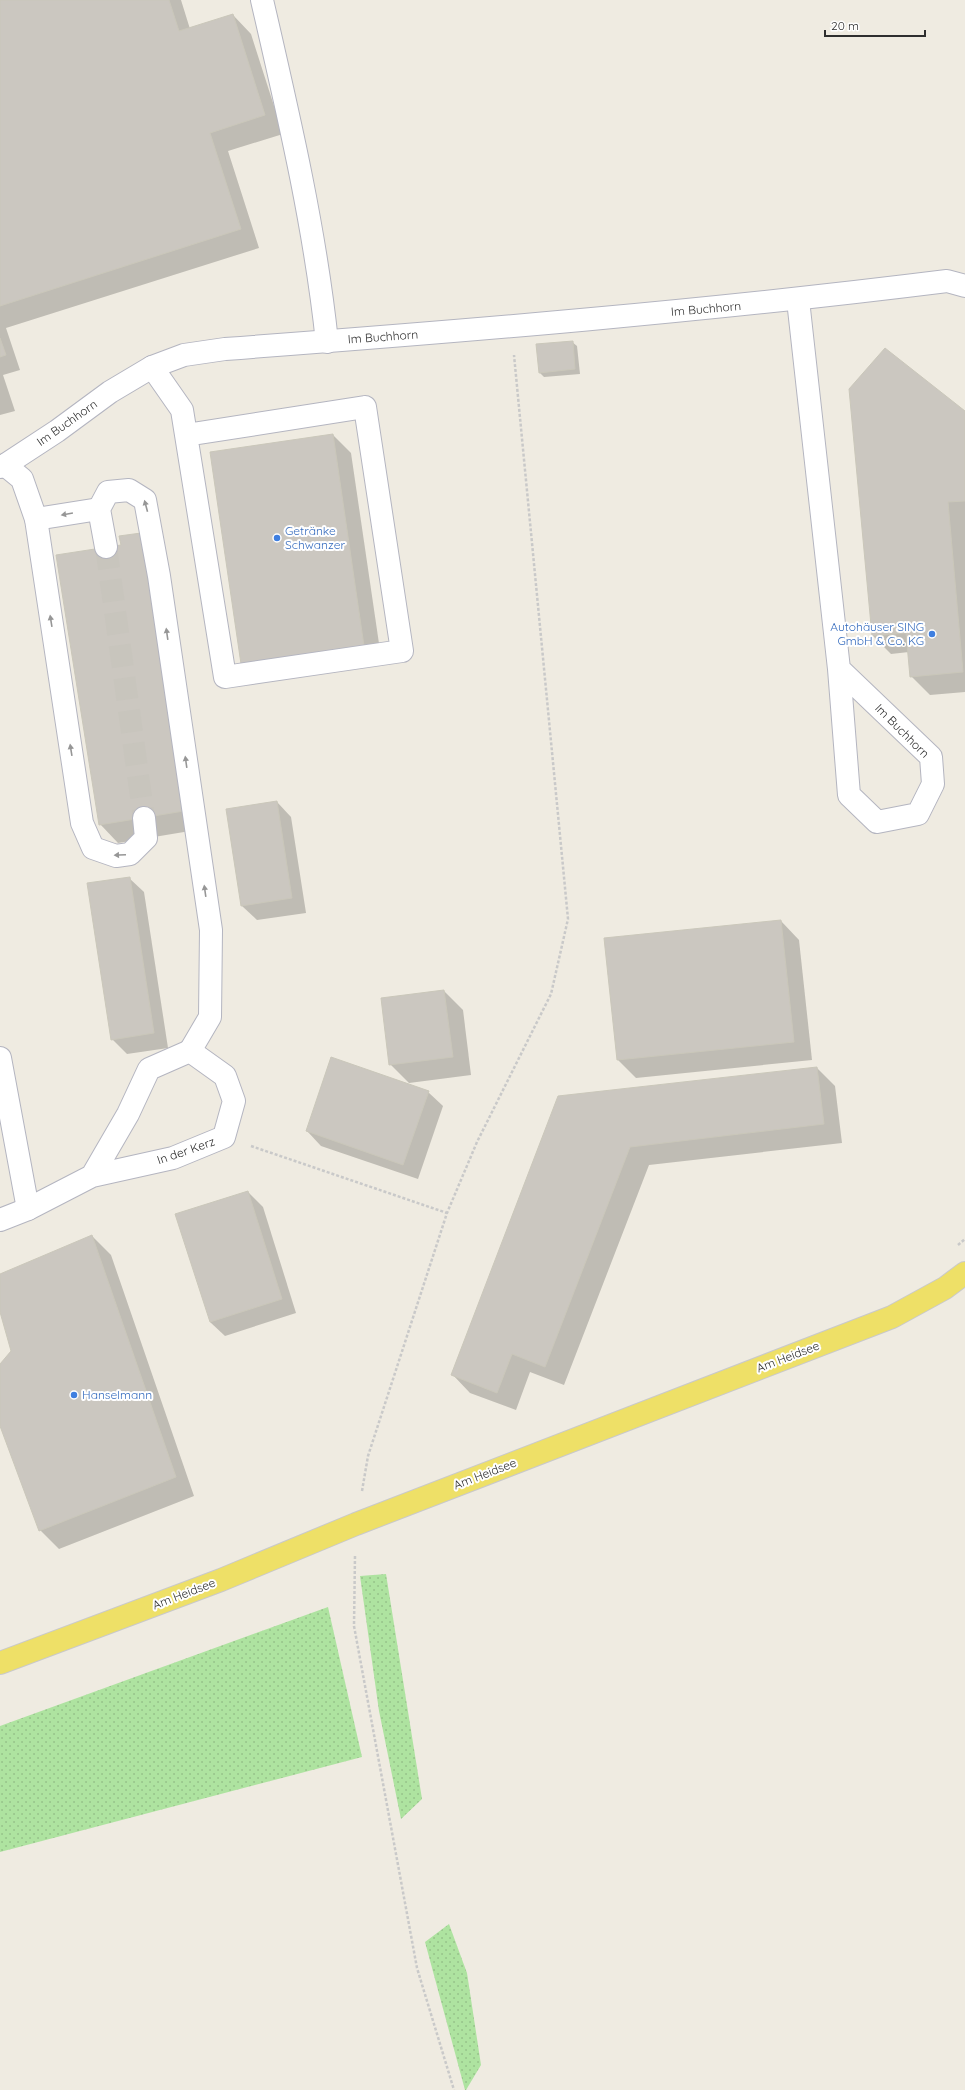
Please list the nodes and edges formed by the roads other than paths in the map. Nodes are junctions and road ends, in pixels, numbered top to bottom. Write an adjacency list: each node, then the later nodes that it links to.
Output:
1 (262, 0): 4 (street)
2 (959, 280): 3 (street, Im Buchhorn)
3 (798, 300): 4 (street, Im Buchhorn); 11 (street, Im Buchhorn)
4 (327, 342): 5 (street, Im Buchhorn)
5 (152, 367): 6 (street); 7 (street, Im Buchhorn)
6 (186, 435): 6 (street)
7 (2, 466): 9 (street)
8 (99, 509): 9 (street, one-way to 9); 10 (street); 13 (street, one-way to 8)
9 (36, 519): 12 (street, one-way to 9)
10 (106, 547)
11 (839, 669): 11 (street, Im Buchhorn)
12 (144, 818)
13 (190, 1051): 15 (street); 15 (street, In der Kerz)
14 (0, 1058): 16 (street)
15 (92, 1176): 16 (street, In der Kerz)
16 (28, 1209): 17 (street, In der Kerz)
17 (0, 1220)
18 (965, 1273): 19 (main road, Am Heidsee)
19 (0, 1664)

